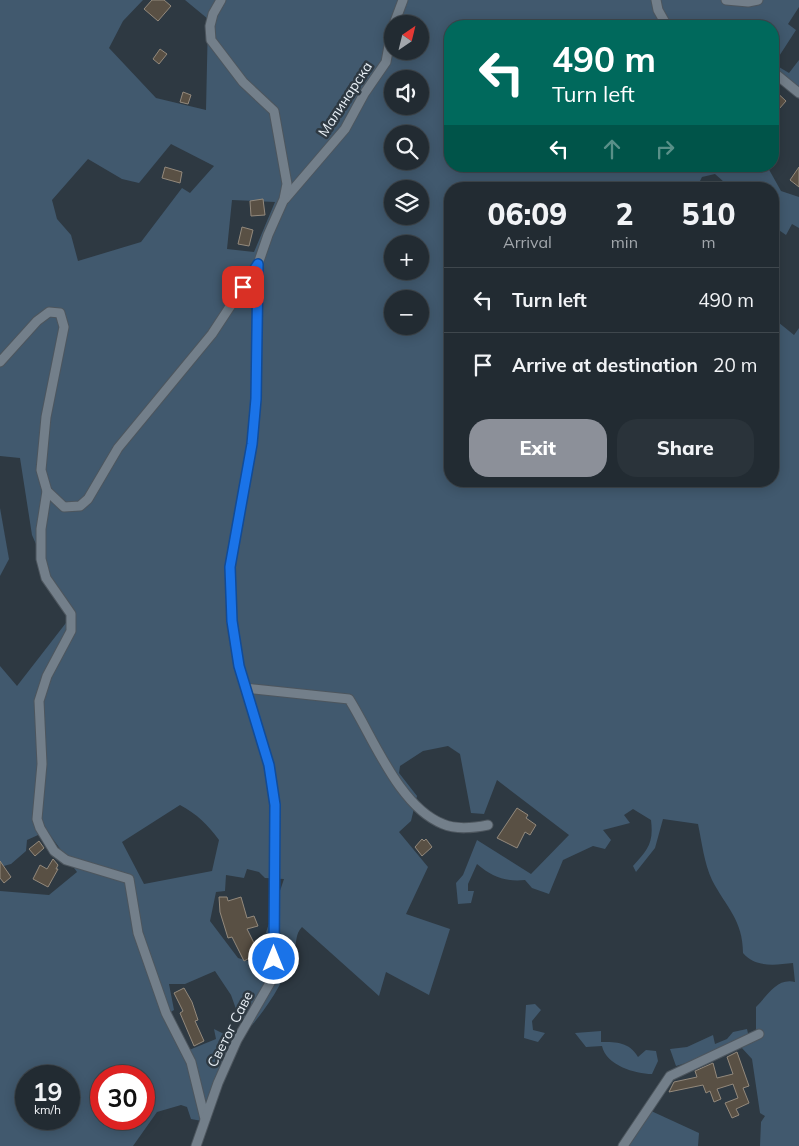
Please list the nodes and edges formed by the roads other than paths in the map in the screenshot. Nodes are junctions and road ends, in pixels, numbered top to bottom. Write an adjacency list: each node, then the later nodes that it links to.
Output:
1 (221, 0): 11 (street, Светог Саве)
2 (402, 0): 6 (street)
3 (656, 0): 7 (street)
4 (726, 0): 5 (street)
5 (758, 0)
6 (397, 15)
7 (664, 20)
8 (386, 60): 11 (street, Малинарска)
9 (779, 77): 10 (street)
10 (799, 93)
11 (284, 199): 12 (street, Светог Саве)
12 (258, 264): 14 (street); 15 (street, Светог Саве)
13 (0, 362): 14 (street)
14 (47, 491): 18 (street)
15 (245, 688): 16 (street); 18 (street, Светог Саве)
16 (488, 825)
17 (759, 1034): 20 (street)
18 (205, 1119): 19 (street, Светог Саве)
19 (196, 1146)
20 (623, 1146)

